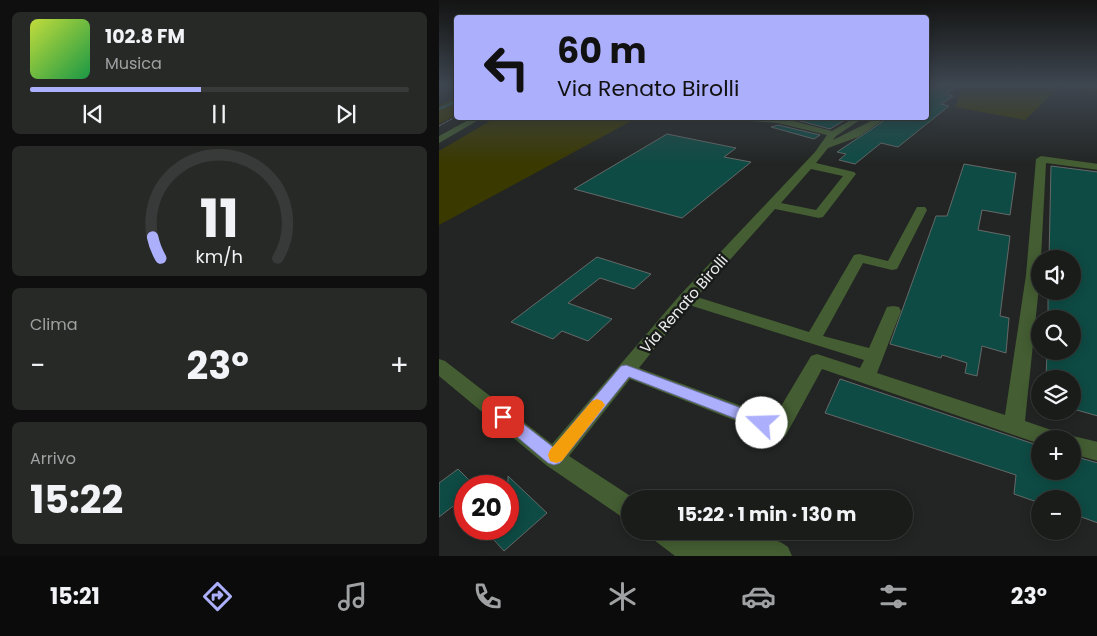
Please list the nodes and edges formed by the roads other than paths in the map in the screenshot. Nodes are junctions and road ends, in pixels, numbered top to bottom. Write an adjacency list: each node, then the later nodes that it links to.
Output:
1 (460, 120): 6 (street)
2 (474, 120): 8 (street)
3 (784, 120): 7 (street)
4 (856, 120): 7 (street)
5 (879, 120): 9 (street)
6 (439, 132)
7 (833, 134): 9 (street, Via Renato Birolli)
8 (439, 140)
9 (822, 150): 11 (street, Via Renato Birolli)
10 (1088, 162): 21 (street)
11 (809, 165): 12 (street, Via Renato Birolli); 12 (street)
12 (774, 205): 14 (street, Via Renato Birolli)
13 (921, 210): 16 (street)
14 (686, 299): 16 (street); 19 (street, Via Renato Birolli)
15 (893, 311): 17 (street)
16 (813, 339): 17 (street)
17 (874, 356): 20 (street)
18 (439, 366): 25 (street)
19 (626, 370): 20 (street); 25 (street, Via Renato Birolli)
20 (866, 377): 21 (street)
21 (1014, 426): 22 (street)
22 (1031, 432)
23 (1081, 447): 24 (street)
24 (1097, 452)
25 (554, 458): 26 (street)
26 (621, 503)
27 (678, 543): 28 (street)
28 (729, 555): 29 (street)
29 (779, 556)

